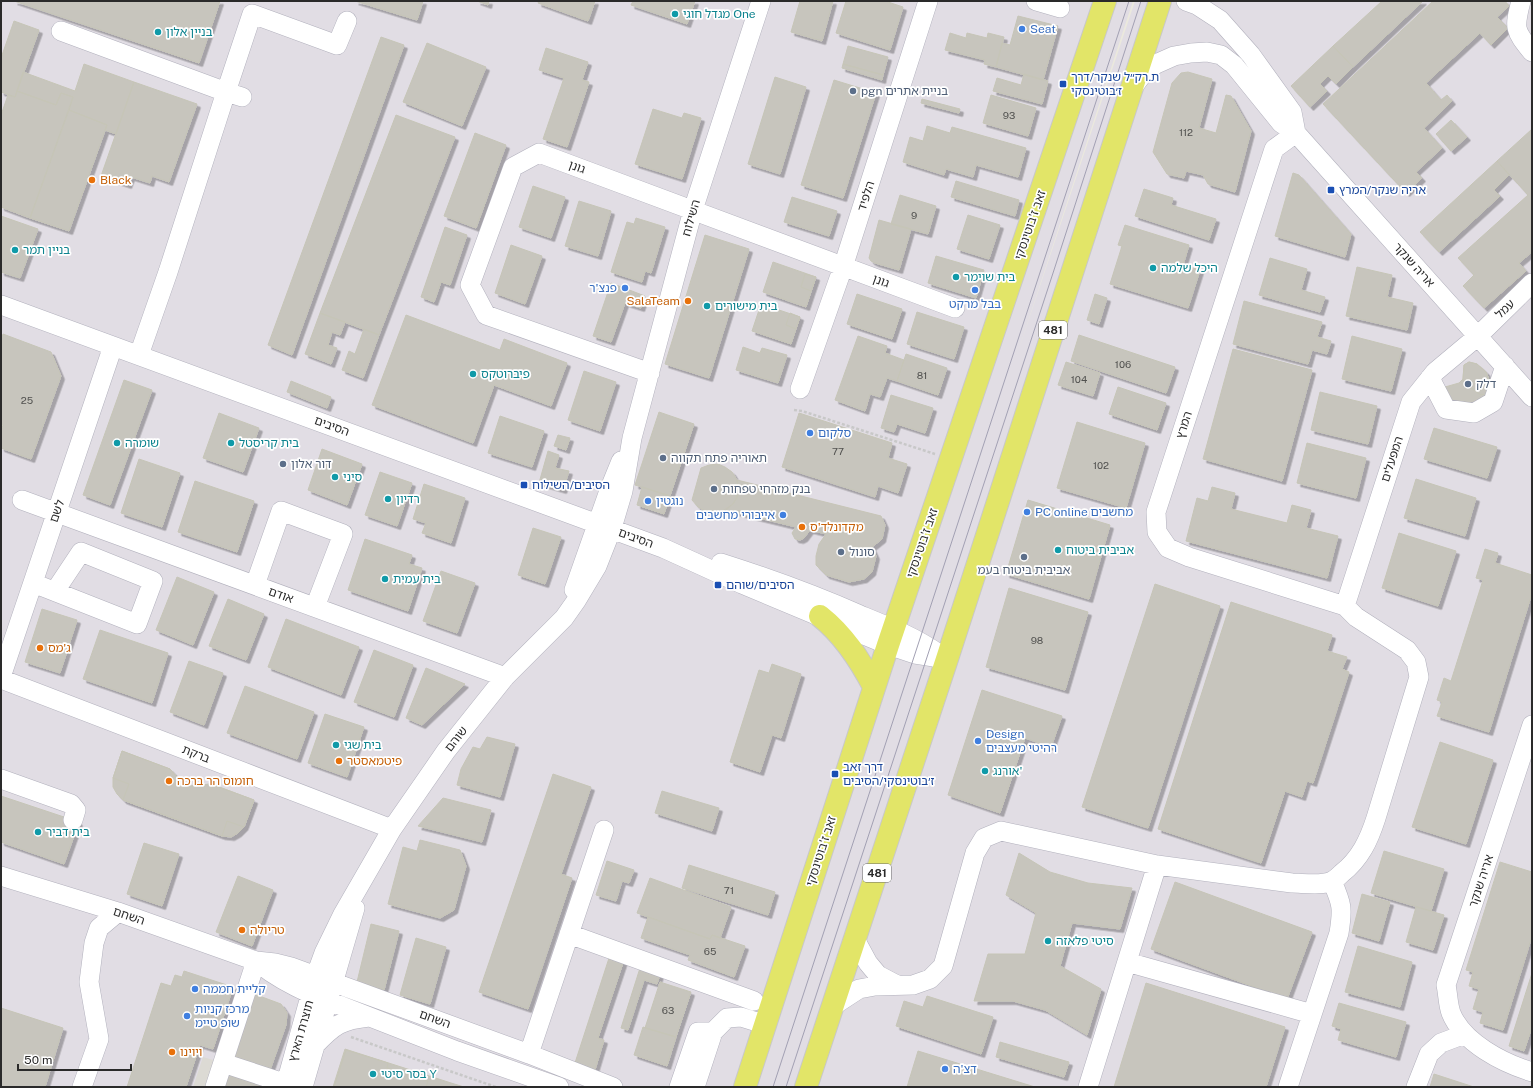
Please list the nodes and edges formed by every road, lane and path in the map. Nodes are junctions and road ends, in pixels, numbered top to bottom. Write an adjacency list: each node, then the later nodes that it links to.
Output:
1 (761, 1): 15 (street, השילוח)
2 (928, 1): 16 (street, הלפיד)
3 (1036, 1): 8 (street)
4 (1160, 1): 12 (main road, 481)
5 (1186, 1): 14 (street)
6 (1521, 1): 11 (street)
7 (1106, 3): 29 (main road, זאב ז'בוטינסקי)
8 (1060, 8)
9 (347, 21): 13 (street)
10 (61, 31): 13 (street)
11 (1532, 52)
12 (1132, 88): 14 (street, אריה שנקר); 41 (main road, 481)
13 (234, 94): 22 (street)
14 (1296, 133): 20 (street, אריה שנקר); 37 (street, המרץ)
15 (693, 210): 16 (street, גונן); 24 (street, השילוח); 24 (street, גונן)
16 (843, 267): 19 (street, גונן); 26 (street, הלפיד)
17 (1532, 283): 20 (street, עמל)
18 (1, 304): 21 (street, הסיבים)
19 (955, 308)
20 (1478, 336): 23 (street, אריה שנקר); 25 (street, המפעלים)
21 (113, 346): 22 (street, הסיבים); 31 (street, לשם)
22 (140, 356): 32 (street, הסיבים)
23 (1505, 366): 25 (street); 27 (street, אריה שנקר)
24 (650, 373): 32 (street, השילוח)
25 (1430, 378): 37 (street, המפעלים)
26 (800, 388)
27 (1532, 397)
28 (794, 410): 29 (path)
29 (950, 459): 40 (main road, זאב ז'בוטינסקי)
30 (22, 500): 31 (street, אודם)
31 (57, 512): 34 (street, לשם); 35 (street, אודם)
32 (604, 526): 33 (street, הסיבים); 42 (street, שוהם)
33 (663, 548): 39 (street, הסיבים); 40 (street, הסיבים)
34 (33, 583): 36 (street); 43 (street, לשם)
35 (254, 585): 38 (street, אודם); 38 (street)
36 (55, 591): 36 (street)
37 (1345, 606): 52 (street)
38 (315, 607): 42 (street, אודם)
39 (820, 616): 40 (street, הסיבים); 44 (main road)
40 (891, 637): 41 (street, הסיבים); 44 (main road, זאב ז'בוטינסקי)
41 (947, 659): 55 (main road, 481)
42 (505, 677): 48 (street, שוהם)
43 (1, 678): 48 (street, ברקת)
44 (874, 687): 65 (main road, זאב ז'בוטינסקי)
45 (1532, 725): 69 (street, אריה שנקר)
46 (1, 779): 47 (street)
47 (73, 820)
48 (392, 829): 58 (street, שוהם)
49 (604, 830): 54 (street)
50 (1157, 865): 52 (street); 57 (street); 59 (street)
51 (1, 876): 53 (street, השחם)
52 (1332, 881): 63 (street)
53 (118, 912): 56 (street, השחם); 76 (street)
54 (569, 934): 61 (street); 72 (street)
55 (855, 939): 59 (street); 62 (main road, 481)
56 (256, 961): 58 (street, השחם); 60 (street, השחם); 73 (street)
57 (1127, 962): 63 (street); 85 (street)
58 (325, 978): 60 (street, תוצרת הארץ); 66 (street, השחם)
59 (897, 986): 62 (street)
60 (319, 997): 64 (street, השחם); 70 (street, תוצרת הארץ); 75 (street, תוצרת הארץ)
61 (754, 1000)
62 (833, 1006): 84 (main road, 481)
63 (1312, 1014): 86 (street)
64 (370, 1017): 67 (street); 71 (street, השחם)
65 (767, 1019): 68 (street); 83 (main road, זאב ז'בוטינסקי)
66 (464, 1030): 71 (street); 72 (street, השחם)
67 (329, 1031): 70 (street); 78 (path)
68 (713, 1032): 81 (street); 82 (street)
69 (1465, 1034): 74 (street, אריה שנקר); 87 (street)
70 (315, 1045): 75 (street, תוצרת הארץ)
71 (458, 1051): 79 (street, השחם)
72 (529, 1054): 80 (street, השחם)
73 (223, 1063): 75 (street); 77 (street)
74 (1532, 1072)
75 (291, 1086)
76 (82, 1087)
77 (215, 1087)
78 (496, 1087)
79 (559, 1087)
80 (613, 1087)
81 (679, 1087)
82 (695, 1087)
83 (745, 1087)
84 (806, 1087)
85 (1088, 1087)
86 (1288, 1087)
87 (1416, 1087)

